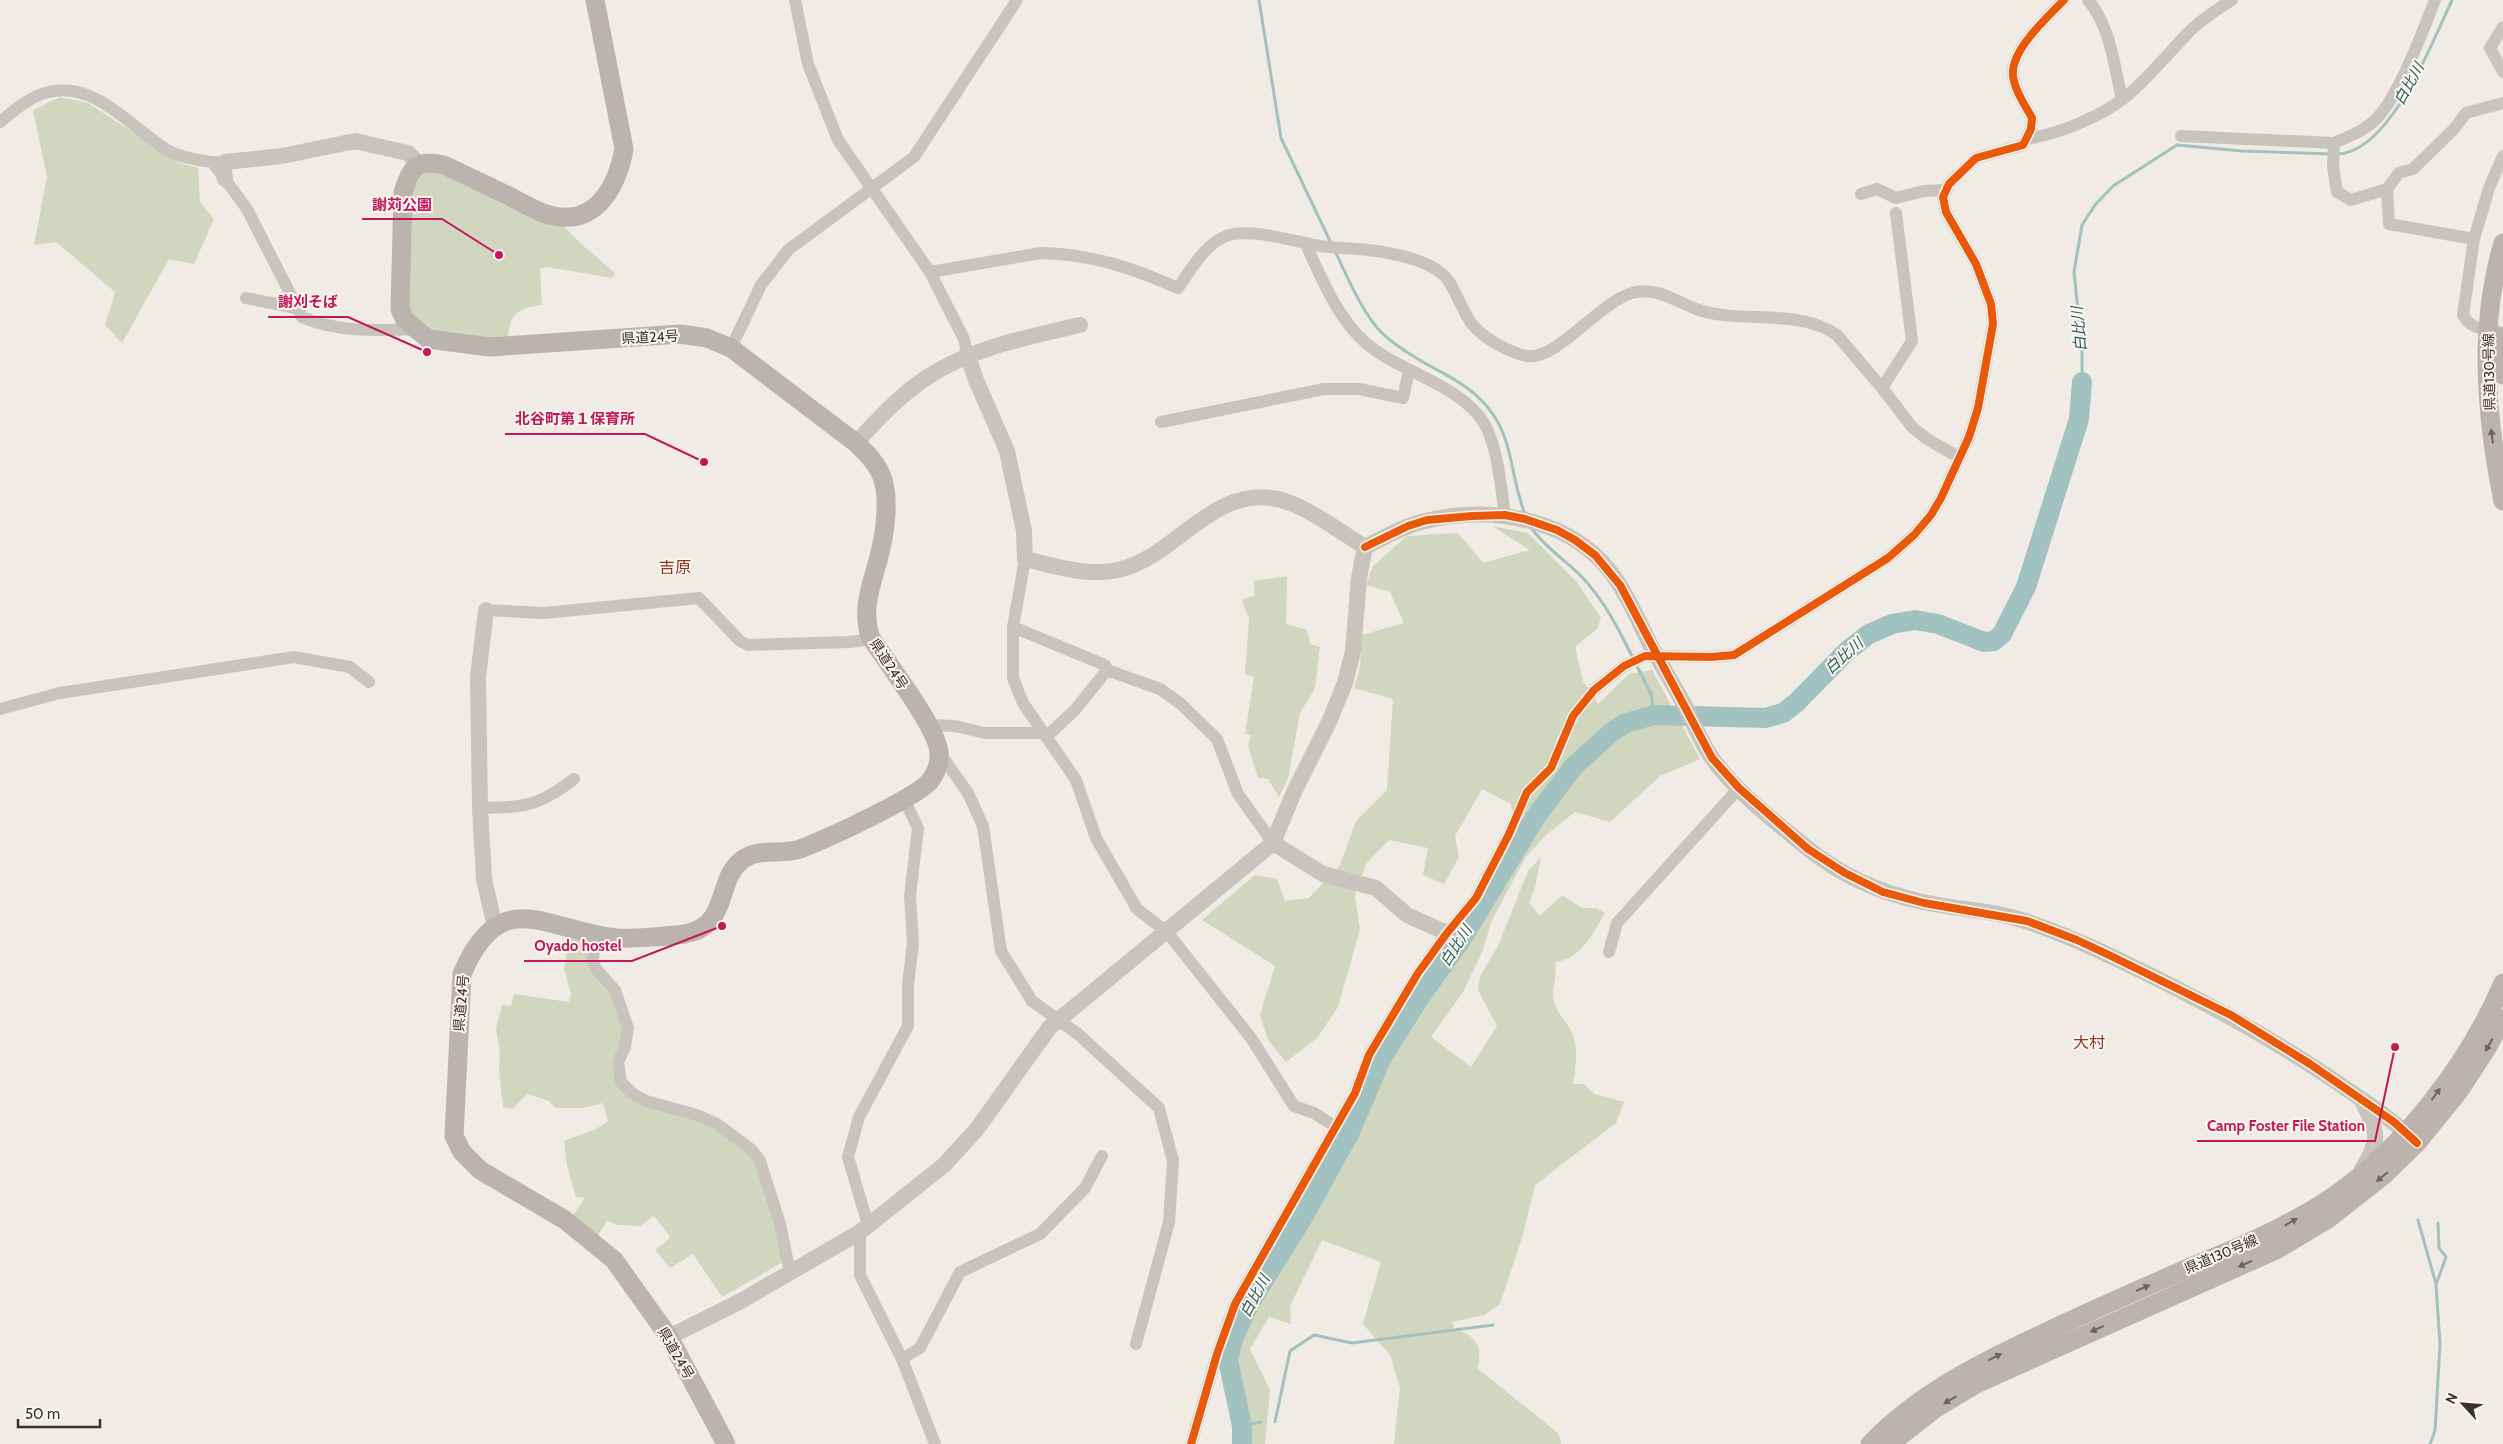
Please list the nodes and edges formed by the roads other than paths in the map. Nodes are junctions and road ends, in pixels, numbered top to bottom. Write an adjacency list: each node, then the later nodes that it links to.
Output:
1 (595, 0): 18 (main road)
2 (795, 0): 20 (street)
3 (1017, 0): 20 (street)
4 (2064, 0): 14 (street)
5 (2088, 0): 10 (street)
6 (2232, 0): 10 (street)
7 (2435, 0): 15 (street)
8 (2503, 26): 9 (street)
9 (2503, 72)
10 (2122, 99): 14 (street)
11 (2503, 103): 21 (street)
12 (0, 122): 17 (street)
13 (2181, 136): 15 (street)
14 (2027, 139): 22 (street)
15 (2334, 145): 21 (street)
16 (2503, 156): 25 (street)
17 (219, 162): 18 (street); 19 (street)
18 (419, 164): 32 (main road, 県道24号)
19 (225, 179): 30 (street)
20 (872, 188): 28 (street); 34 (street)
21 (2387, 189): 25 (street)
22 (1944, 190): 23 (street); 41 (street)
23 (1861, 194)
24 (1896, 212): 38 (street)
25 (2474, 239): 33 (street)
26 (1305, 243): 28 (street); 36 (street); 38 (street)
27 (2503, 243): 33 (main road, 県道130号線)
28 (930, 272): 35 (street)
29 (246, 298): 30 (street)
30 (296, 308): 32 (street)
31 (1080, 325): 35 (street)
32 (414, 329): 34 (main road, 県道24号)
33 (2498, 332): 37 (main road, 県道130号線); 42 (main road, 県道130号線, one-way to 33)
34 (731, 348): 40 (main road, 県道24号)
35 (968, 356): 40 (street); 45 (street)
36 (1409, 371): 39 (street); 43 (street)
37 (2503, 375)
38 (1882, 388): 41 (street)
39 (1161, 422)
40 (856, 443): 48 (main road, 県道24号)
41 (1960, 458): 49 (street)
42 (2503, 501)
43 (1509, 516): 44 (street); 49 (street)
44 (1366, 547): 45 (street); 60 (street)
45 (1025, 559): 47 (street)
46 (486, 610): 48 (street); 59 (street)
47 (1013, 627): 50 (street); 54 (street)
48 (872, 639): 53 (main road, 県道24号)
49 (1651, 656): 57 (street); 64 (street)
50 (1107, 670): 54 (street); 60 (street)
51 (368, 682): 52 (street)
52 (0, 709)
53 (928, 725): 54 (street); 55 (main road, 県道24号)
54 (1045, 735): 62 (street)
55 (939, 752): 58 (main road, 県道24号); 76 (street, bridge)
56 (574, 779): 59 (street)
57 (1739, 788): 65 (street); 68 (street)
58 (904, 799): 63 (main road, 県道24号); 73 (street)
59 (480, 808): 61 (street)
60 (1273, 843): 62 (street); 64 (street)
61 (495, 927): 63 (main road, 県道24号); 75 (main road, 県道24号)
62 (1167, 932): 69 (street); 73 (street)
63 (595, 933): 74 (street)
64 (1447, 933): 69 (street)
65 (1609, 952)
66 (2503, 983): 70 (main road, 県道130号線, one-way to 66)
67 (2503, 1019): 70 (main road, 県道130号線, one-way to 70)
68 (2361, 1099): 70 (street); 72 (street)
69 (1336, 1127): 80 (street)
70 (2411, 1138): 72 (main road, 県道130号線); 82 (main road, 県道130号線, one-way to 82)
71 (1102, 1156): 77 (street)
72 (2355, 1179): 81 (main road, 県道130号線, one-way to 72)
73 (864, 1229): 74 (street); 77 (street)
74 (790, 1273): 75 (street)
75 (670, 1337): 78 (main road, 県道24号)
76 (1136, 1344)
77 (902, 1359): 79 (street)
78 (726, 1444)
79 (935, 1444)
80 (1191, 1444)
81 (1870, 1444)
82 (1890, 1444)

